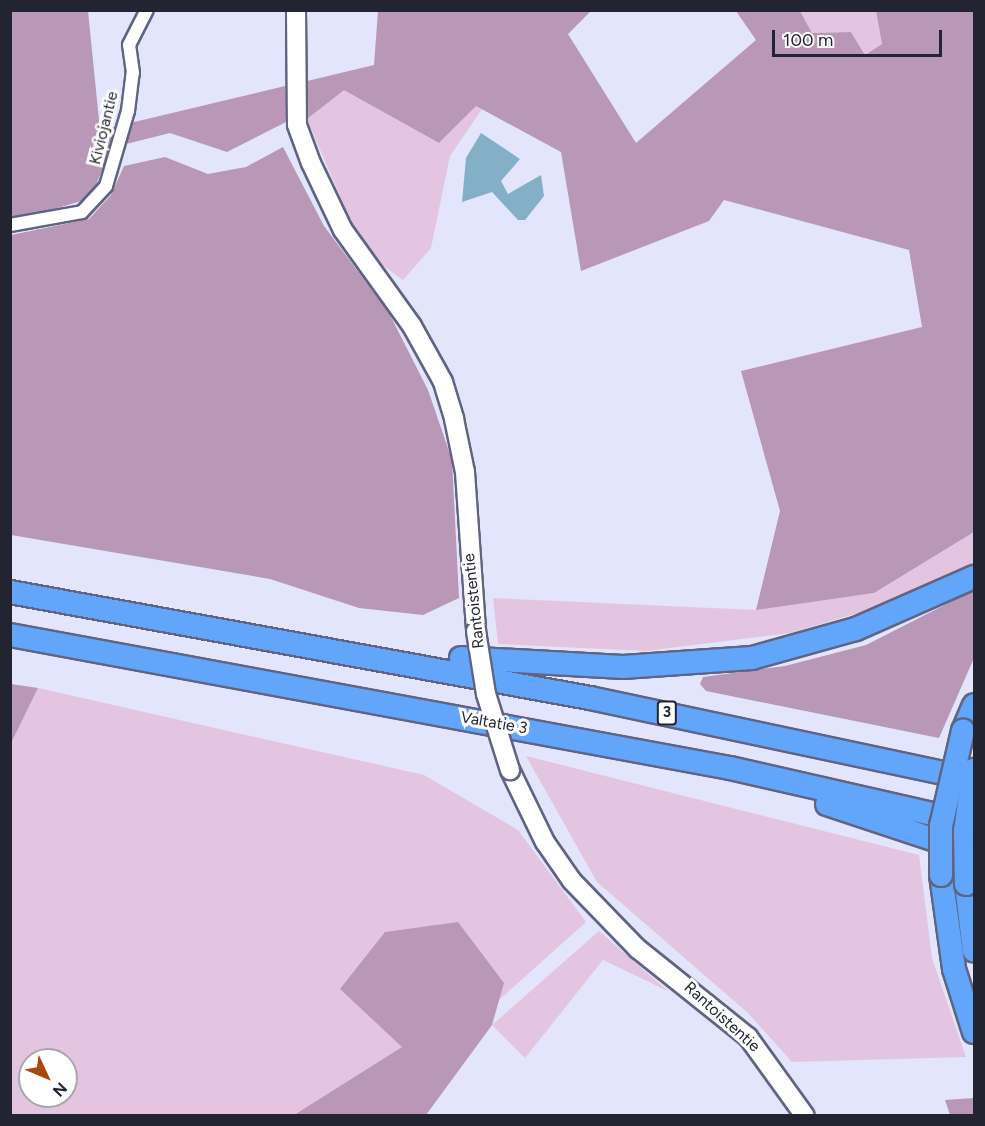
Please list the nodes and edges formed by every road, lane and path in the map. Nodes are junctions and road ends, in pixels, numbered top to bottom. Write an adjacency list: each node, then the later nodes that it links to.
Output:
1 (147, 10): 3 (street, Kiviojantie)
2 (296, 10): 16 (street, Rantoistentie, bridge)
3 (10, 225)
4 (975, 577): 7 (highway)
5 (10, 592): 7 (highway, 3)
6 (10, 635): 9 (highway, Valtatie 3)
7 (358, 654): 11 (highway, 3)
8 (975, 705): 15 (highway, bridge)
9 (730, 768): 12 (highway, Valtatie 3); 13 (highway)
10 (975, 770): 14 (highway, bridge)
11 (975, 779)
12 (975, 823)
13 (975, 853)
14 (975, 951)
15 (975, 1032)
16 (805, 1116)

